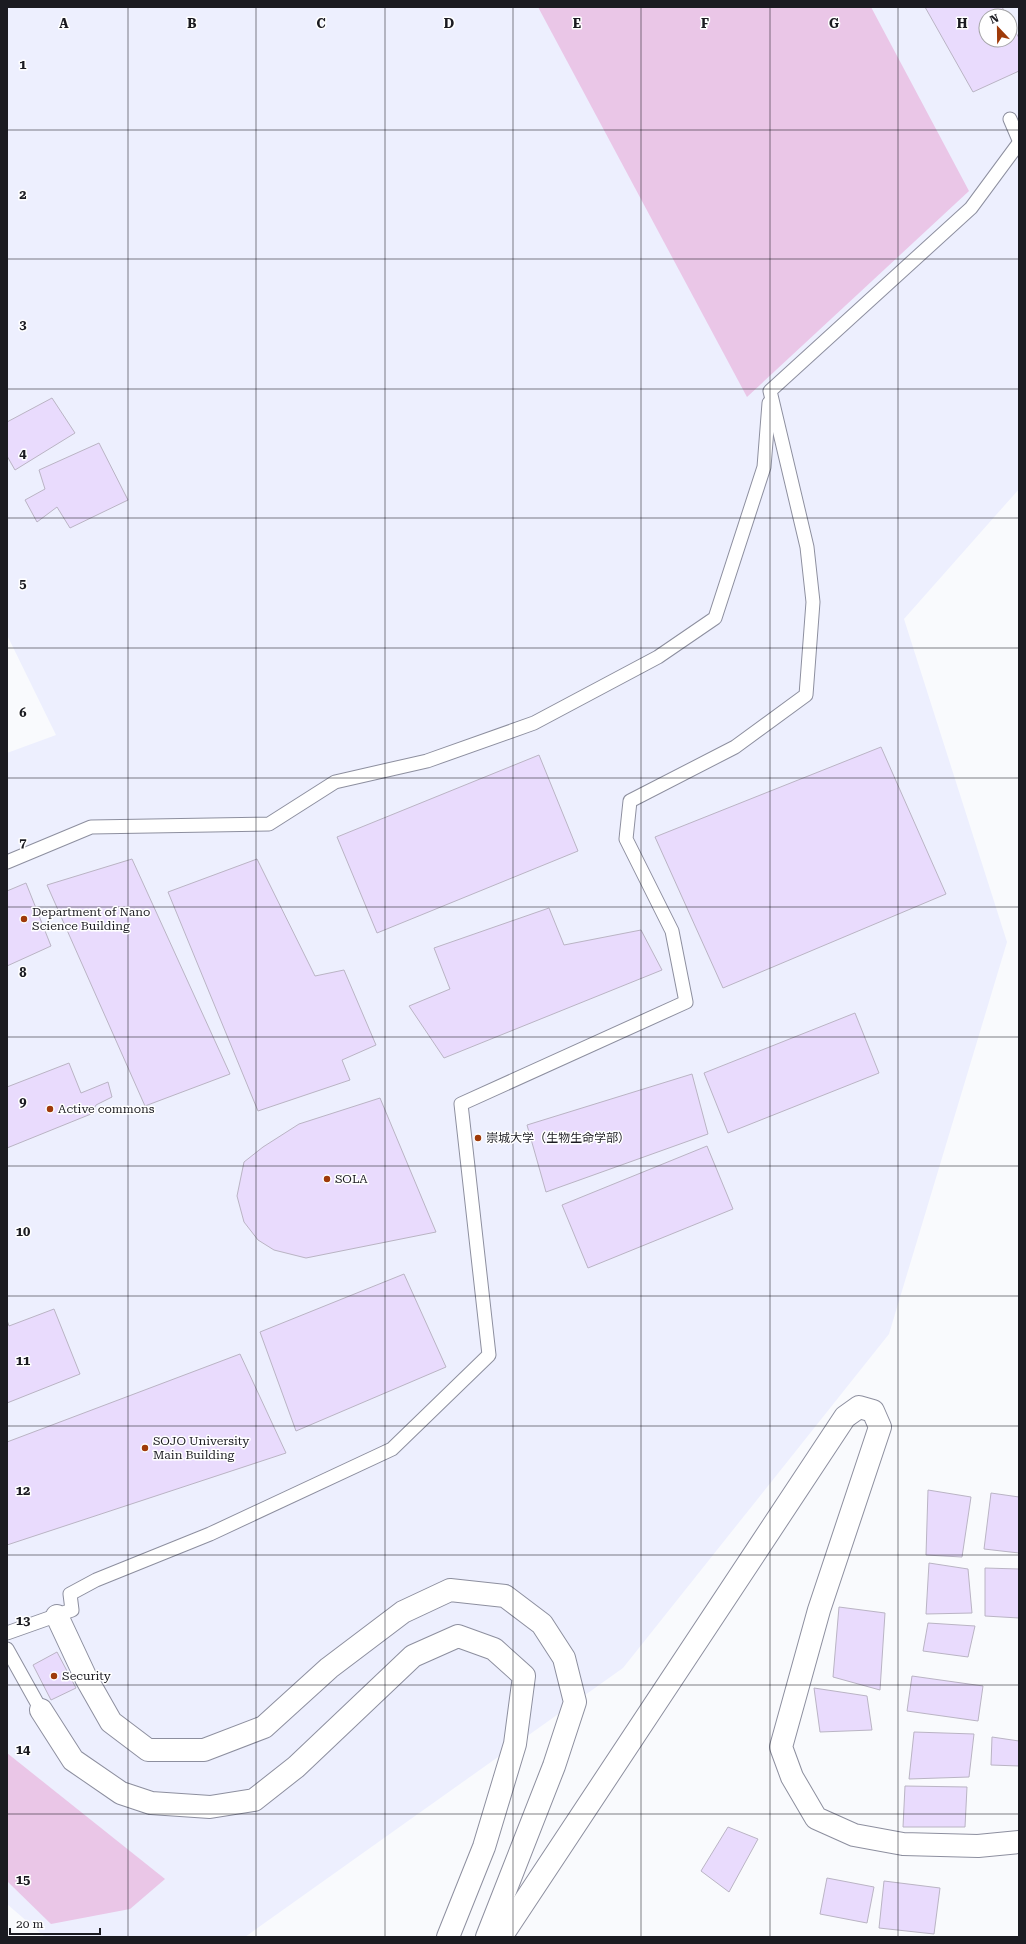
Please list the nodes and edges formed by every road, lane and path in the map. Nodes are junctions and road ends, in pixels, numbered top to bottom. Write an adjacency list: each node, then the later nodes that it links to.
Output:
1 (1010, 119): 2 (lane)
2 (1019, 141): 3 (lane)
3 (770, 391): 4 (lane); 5 (lane)
4 (7, 862)
5 (57, 1616): 6 (lane); 11 (street)
6 (7, 1634)
7 (7, 1649): 8 (lane)
8 (41, 1710): 10 (street)
9 (1019, 1842): 12 (street)
10 (448, 1937)
11 (487, 1937)
12 (501, 1937)

